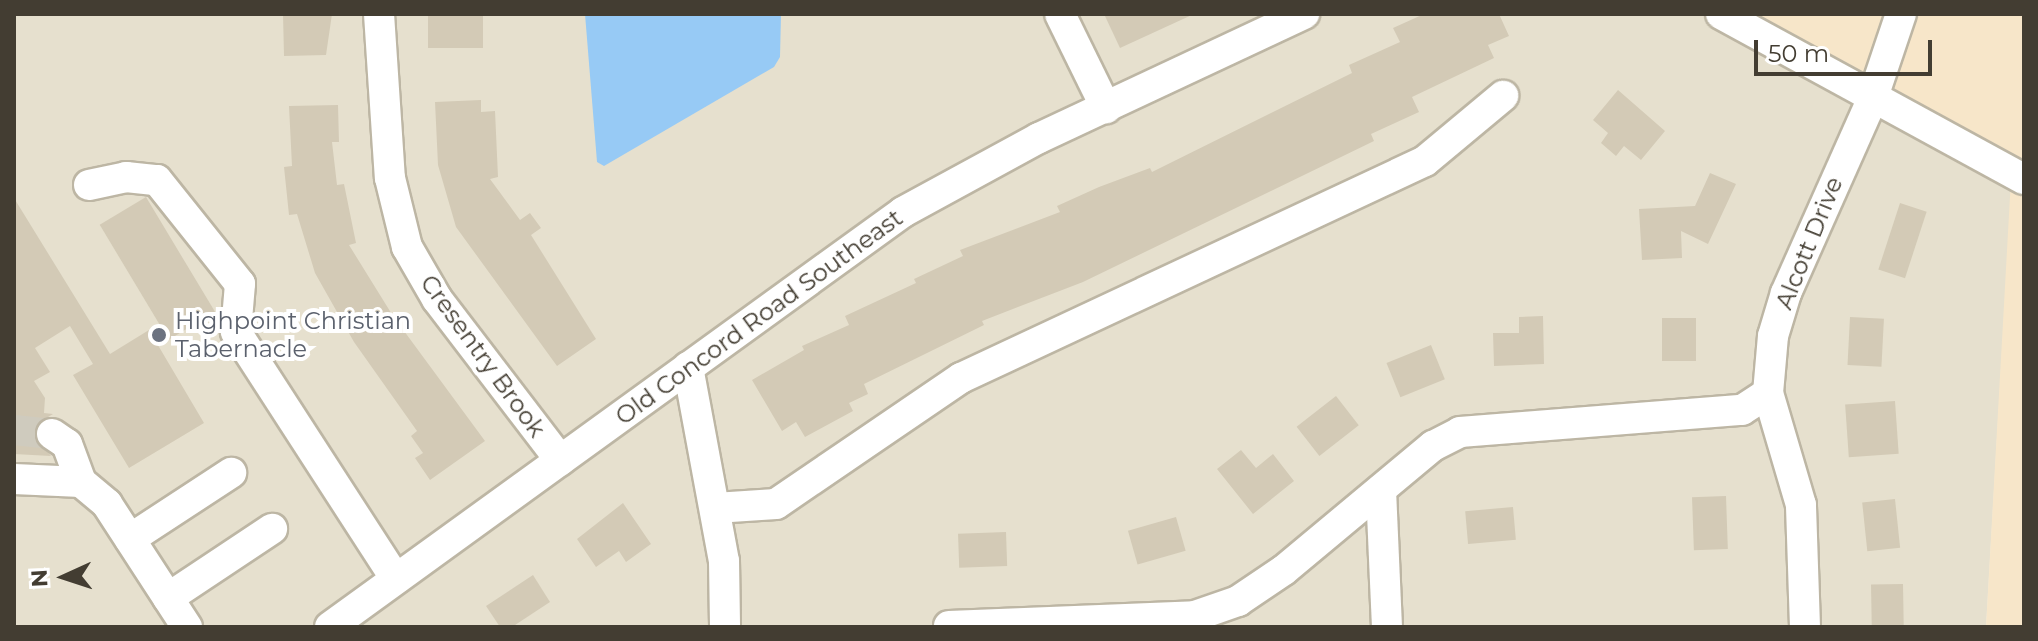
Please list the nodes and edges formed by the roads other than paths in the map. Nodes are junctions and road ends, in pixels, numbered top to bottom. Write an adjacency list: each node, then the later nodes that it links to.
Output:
1 (379, 14): 14 (street, Cresentry Brook)
2 (1060, 14): 8 (street)
3 (1304, 14): 8 (street, Old Concord Road Southeast)
4 (1721, 14): 7 (street)
5 (1901, 14): 7 (street, Alcott Drive)
6 (1503, 96): 19 (street)
7 (1872, 100): 9 (street); 12 (street, Alcott Drive)
8 (1106, 108): 11 (street, Old Concord Road Southeast)
9 (2024, 179)
10 (89, 185): 22 (street)
11 (688, 367): 14 (street, Old Concord Road Southeast); 19 (street)
12 (1768, 393): 18 (street); 29 (street, Alcott Drive)
13 (52, 434): 17 (street)
14 (560, 460): 22 (street, Old Concord Road Southeast)
15 (231, 473): 21 (street)
16 (14, 479): 17 (street)
17 (81, 482): 21 (street)
18 (1381, 490): 24 (street); 28 (street)
19 (715, 508): 27 (street)
20 (272, 529): 23 (street)
21 (130, 539): 23 (street)
22 (396, 579): 26 (street, Old Concord Road Southeast)
23 (168, 598): 25 (street)
24 (949, 626)
25 (187, 627)
26 (330, 627)
27 (725, 627)
28 (1387, 627)
29 (1805, 627)

